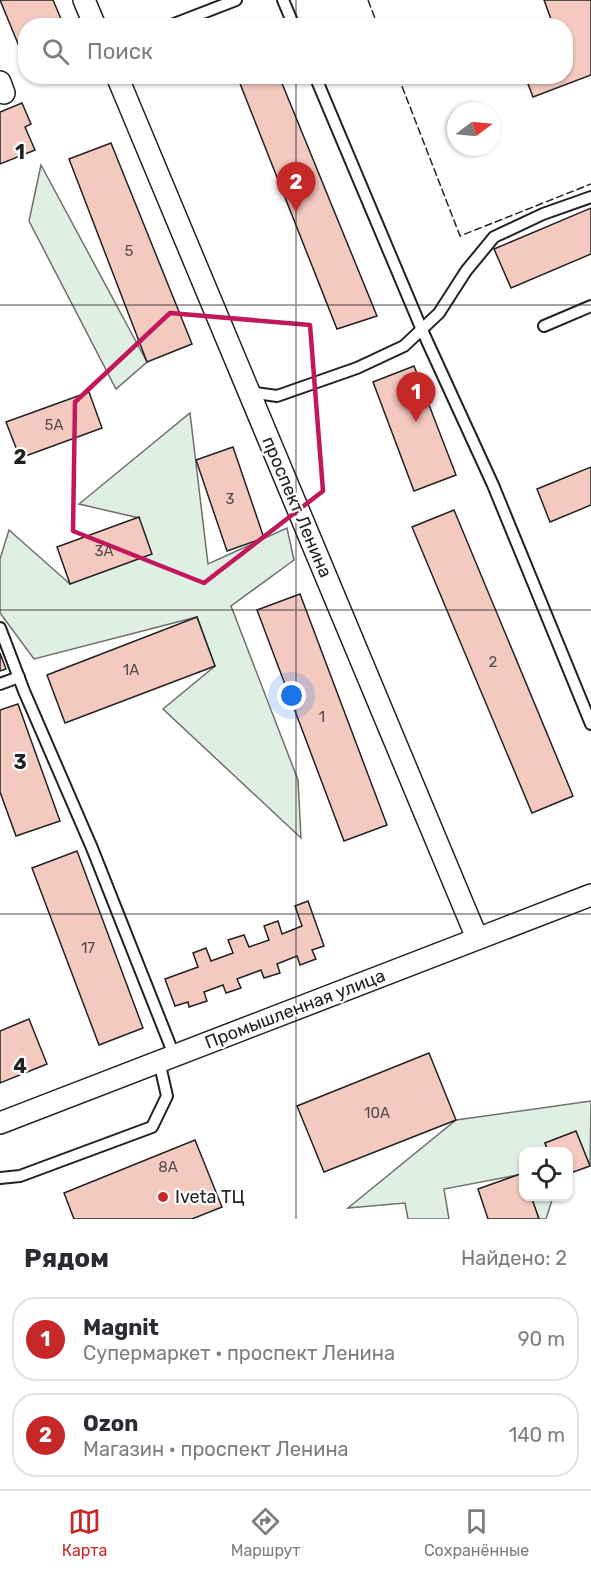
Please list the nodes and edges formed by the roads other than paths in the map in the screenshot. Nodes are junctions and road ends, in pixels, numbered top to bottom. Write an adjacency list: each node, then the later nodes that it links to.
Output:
1 (84, 0): 4 (street)
2 (236, 0): 5 (lane)
3 (283, 0): 6 (lane)
4 (92, 18)
5 (190, 18)
6 (291, 18)
7 (120, 84): 13 (street, проспект Ленина)
8 (318, 84): 12 (lane)
9 (591, 197): 12 (lane)
10 (591, 306): 11 (lane)
11 (544, 326)
12 (422, 330): 13 (lane); 17 (lane)
13 (249, 392): 19 (street, проспект Ленина)
14 (0, 627): 15 (lane)
15 (19, 677): 16 (lane); 20 (lane)
16 (0, 684)
17 (591, 724)
18 (591, 895): 19 (street, Промышленная улица)
19 (477, 938): 20 (street, Промышленная улица)
20 (167, 1058): 21 (street, Промышленная улица); 22 (lane)
21 (0, 1123)
22 (0, 1178)

